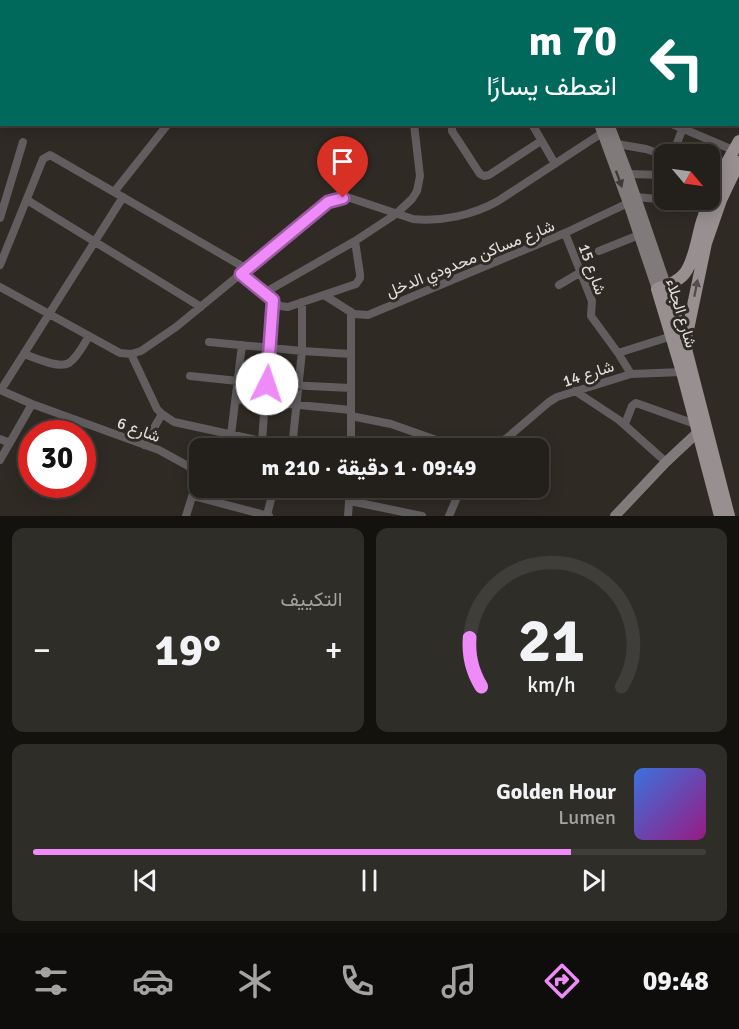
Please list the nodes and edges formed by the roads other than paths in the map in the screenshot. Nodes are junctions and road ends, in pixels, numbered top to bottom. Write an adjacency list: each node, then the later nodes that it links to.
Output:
1 (166, 126): 17 (street)
2 (414, 126): 23 (street)
3 (452, 126): 8 (street)
4 (533, 126): 8 (street)
5 (675, 126): 7 (street)
6 (603, 127): 10 (street, شارع الجلاء); 14 (street); 20 (street, شارع الجلاء, one-way to 20)
7 (682, 130): 11 (street); 12 (street)
8 (541, 141): 14 (street)
9 (23, 142): 24 (street)
10 (617, 144): 13 (street); 15 (street, شارع الجلاء)
11 (677, 144)
12 (737, 151): 22 (main road); 49 (main road, one-way to 12)
13 (654, 152)
14 (555, 164): 23 (street)
15 (628, 174): 16 (street); 20 (street, شارع الجلاء)
16 (654, 175)
17 (114, 192): 18 (street); 19 (street)
18 (123, 197): 29 (street); 33 (street)
19 (27, 200): 29 (street); 30 (street)
20 (632, 200): 21 (street); 25 (street, شارع مساكن محدودي الدخل); 26 (street, شارع الجلاء); 37 (street, شارع الجلاء)
21 (654, 200)
22 (706, 211): 37 (main road)
23 (396, 214): 28 (street); 33 (street)
24 (0, 218)
25 (565, 233): 34 (street, شارع 15); 43 (street, شارع مساكن محدودي الدخل)
26 (639, 235): 31 (street); 37 (street, شارع الجلاء)
27 (0, 240): 30 (street)
28 (355, 241): 38 (street); 39 (street)
29 (95, 242): 42 (street); 44 (street)
30 (8, 247): 32 (street)
31 (599, 251)
32 (0, 265)
33 (244, 272): 38 (street); 42 (street)
34 (581, 272): 35 (street); 52 (street, شارع 15)
35 (559, 285)
36 (0, 287): 44 (street)
37 (662, 287): 46 (main road, شارع الجلاء); 49 (main road, شارع الجلاء)
38 (264, 293): 40 (street)
39 (324, 295): 41 (street); 43 (street)
40 (273, 300): 41 (street); 50 (street)
41 (302, 302): 51 (street)
42 (201, 307): 54 (street)
43 (351, 312): 55 (street)
44 (49, 314): 45 (street); 53 (street)
45 (89, 336): 53 (street); 54 (street)
46 (672, 336): 52 (street); 56 (main road, شارع الجلاء)
47 (209, 342): 48 (street)
48 (242, 345): 50 (street); 59 (street)
49 (685, 345): 100 (main road, شارع الجلاء)
50 (270, 348): 51 (street); 60 (street)
51 (302, 351): 55 (street); 61 (street)
52 (618, 353): 57 (street, شارع 15)
53 (24, 354): 63 (street)
54 (131, 354): 70 (street)
55 (351, 354): 62 (street)
56 (682, 372): 57 (street, شارع 14); 72 (main road, شارع الجلاء)
57 (631, 374): 64 (street, شارع 14)
58 (190, 376): 59 (street)
59 (238, 381): 60 (street); 65 (street)
60 (267, 384): 61 (street); 66 (street)
61 (300, 386): 62 (street); 68 (street)
62 (351, 388): 69 (street)
63 (0, 390): 67 (street, شارع 6)
64 (575, 391): 71 (street); 80 (street, شارع 14)
65 (236, 399): 66 (street); 73 (street)
66 (266, 402): 68 (street); 76 (street)
67 (32, 404): 82 (street); 83 (street, شارع 6)
68 (297, 405): 69 (street); 77 (street)
69 (351, 413): 78 (street); 79 (street)
70 (162, 414): 73 (street); 83 (street)
71 (625, 424): 72 (street); 85 (street)
72 (696, 429): 85 (street); 99 (main road, شارع الجلاء)
73 (231, 435): 74 (street); 75 (street)
74 (230, 438)
75 (244, 438)
76 (262, 438)
77 (291, 438)
78 (351, 438)
79 (431, 438)
80 (506, 438)
81 (0, 439): 82 (street)
82 (10, 443): 84 (street)
83 (144, 444): 86 (street, شارع 6)
84 (0, 459)
85 (666, 462): 98 (street)
86 (189, 465)
87 (192, 498): 93 (street)
88 (200, 498): 92 (street)
89 (272, 498): 94 (street)
90 (457, 498): 97 (street)
91 (350, 501): 95 (street); 96 (street)
92 (249, 513): 94 (street)
93 (186, 516)
94 (268, 516)
95 (348, 516)
96 (422, 516)
97 (449, 516)
98 (615, 516)
99 (720, 516)
100 (729, 516)

